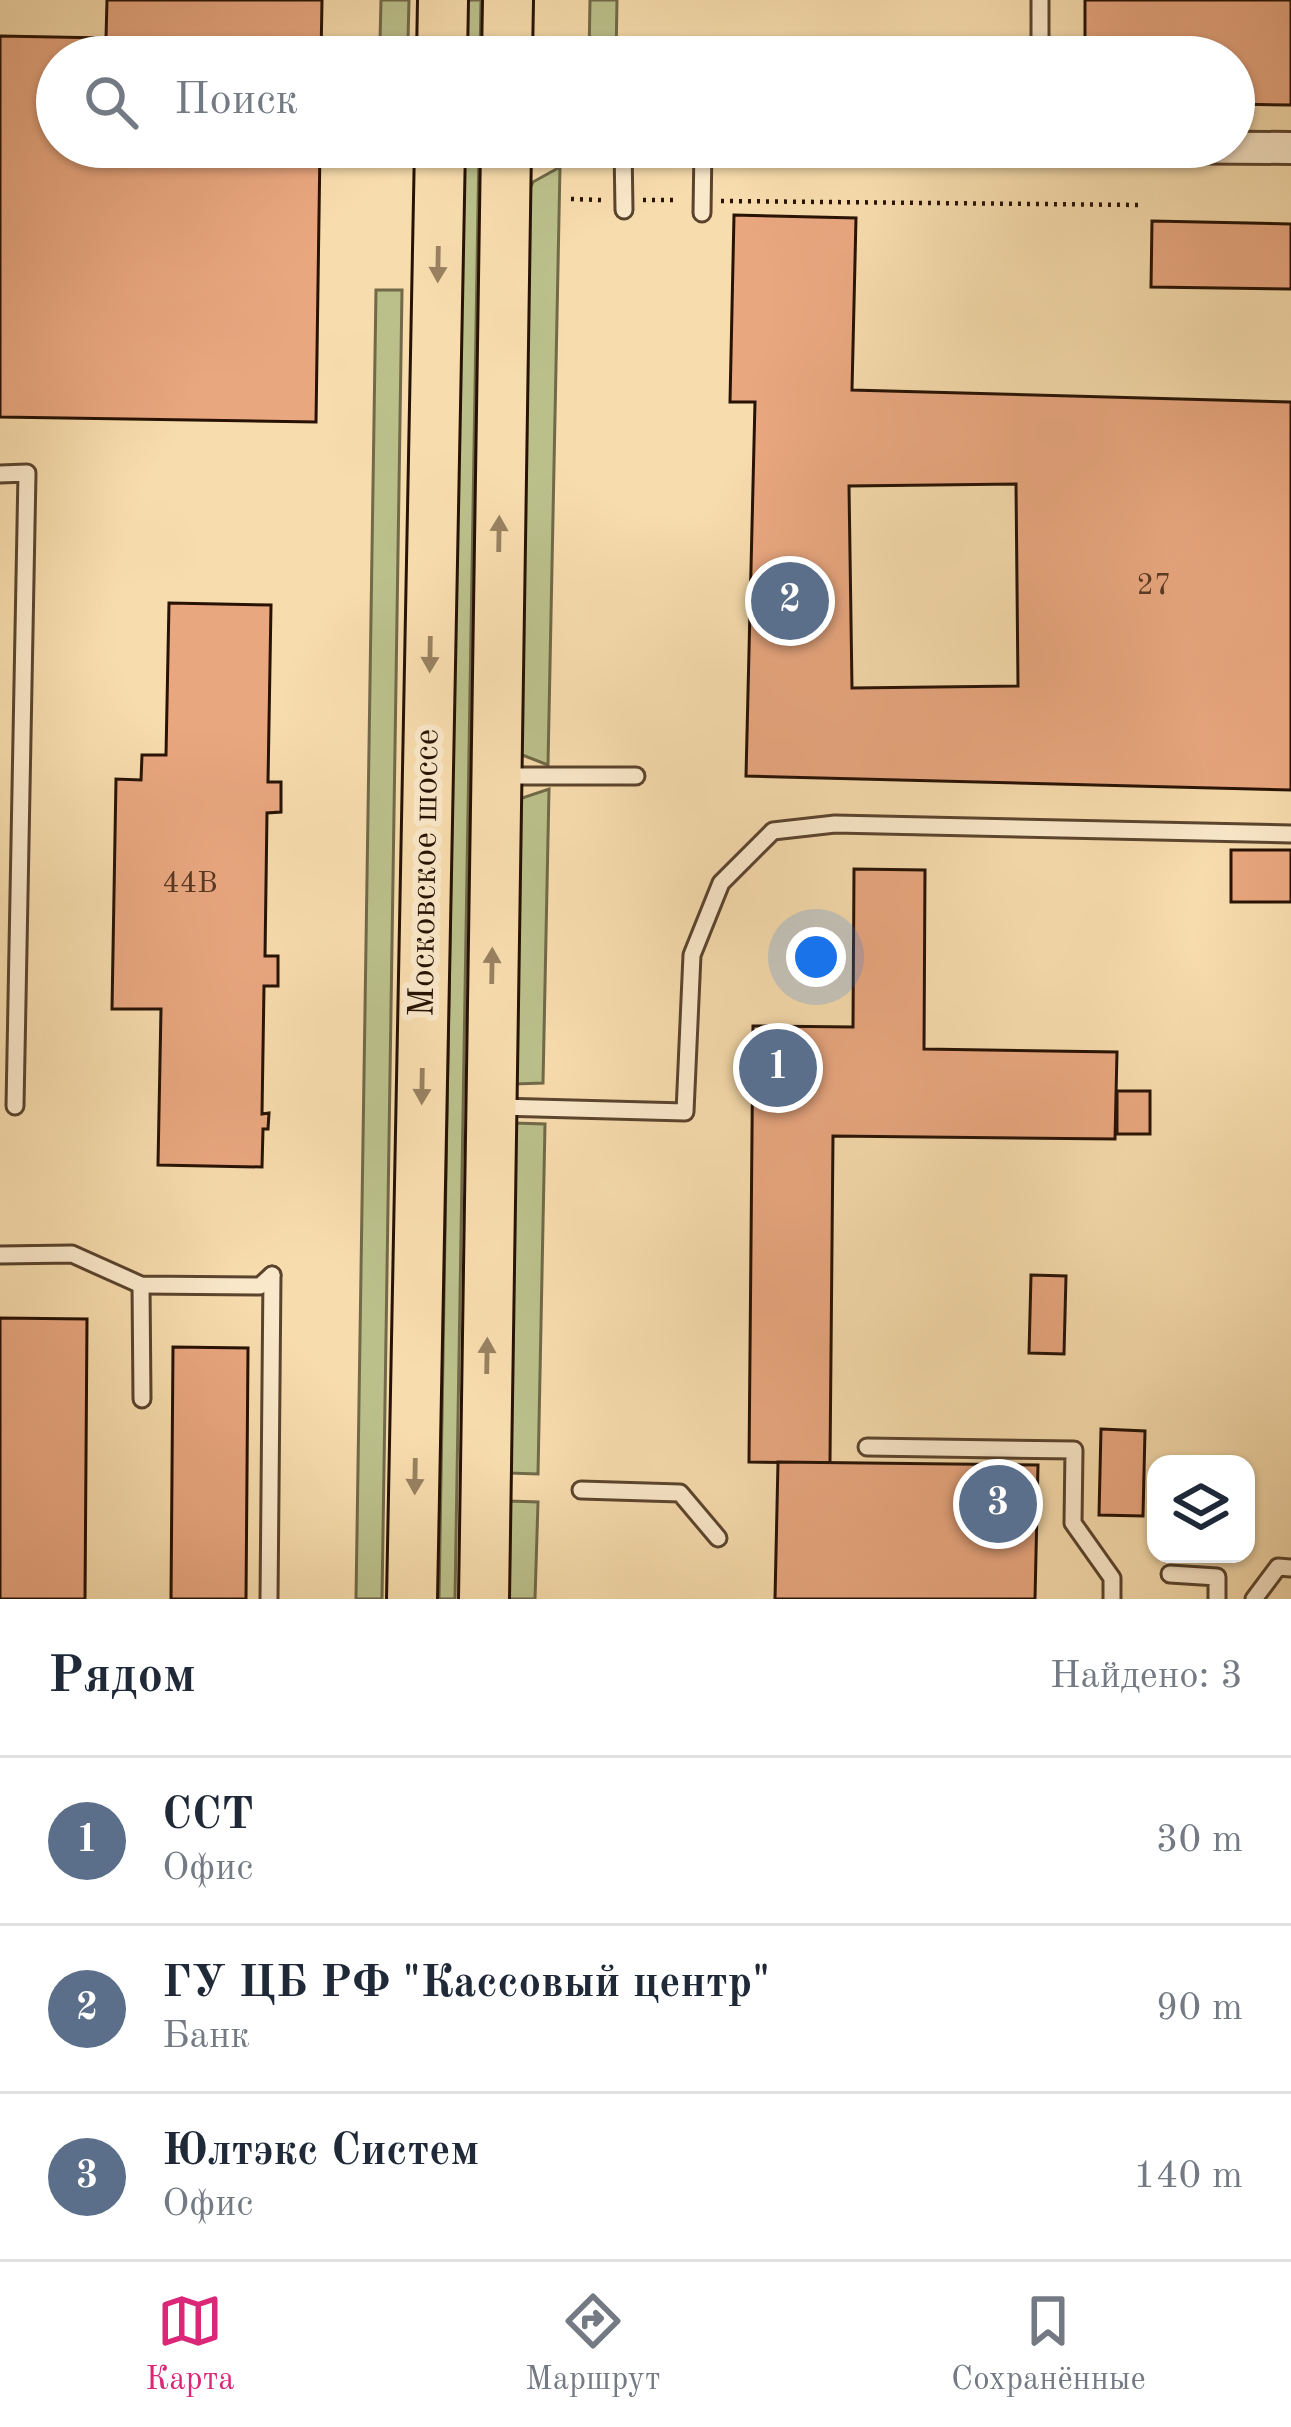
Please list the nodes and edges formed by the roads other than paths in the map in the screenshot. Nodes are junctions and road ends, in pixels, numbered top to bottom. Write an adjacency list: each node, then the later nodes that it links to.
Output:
1 (443, 0): 4 (main road)
2 (508, 0): 5 (main road)
3 (1040, 0): 6 (lane)
4 (442, 36)
5 (507, 36)
6 (1040, 36)
7 (1255, 148): 8 (street)
8 (1291, 148)
9 (440, 168): 30 (main road, Московское шоссе, one-way to 30)
10 (506, 168): 16 (main road, Московское шоссе, one-way to 10)
11 (624, 168): 13 (lane)
12 (704, 168): 14 (lane)
13 (628, 205)
14 (707, 207)
15 (0, 474): 19 (lane)
16 (495, 776): 17 (lane); 20 (main road, Московское шоссе, one-way to 16)
17 (636, 776)
18 (1291, 834): 20 (lane)
19 (15, 1106)
20 (490, 1106): 31 (main road, Московское шоссе, one-way to 20)
21 (0, 1255): 22 (lane)
22 (141, 1286): 23 (lane); 29 (lane)
23 (142, 1399)
24 (867, 1447): 32 (lane)
25 (581, 1490): 26 (lane)
26 (718, 1538)
27 (1291, 1568): 34 (lane)
28 (1170, 1574): 33 (lane)
29 (269, 1599)
30 (412, 1599)
31 (484, 1599)
32 (1112, 1599)
33 (1217, 1599)
34 (1254, 1599)

